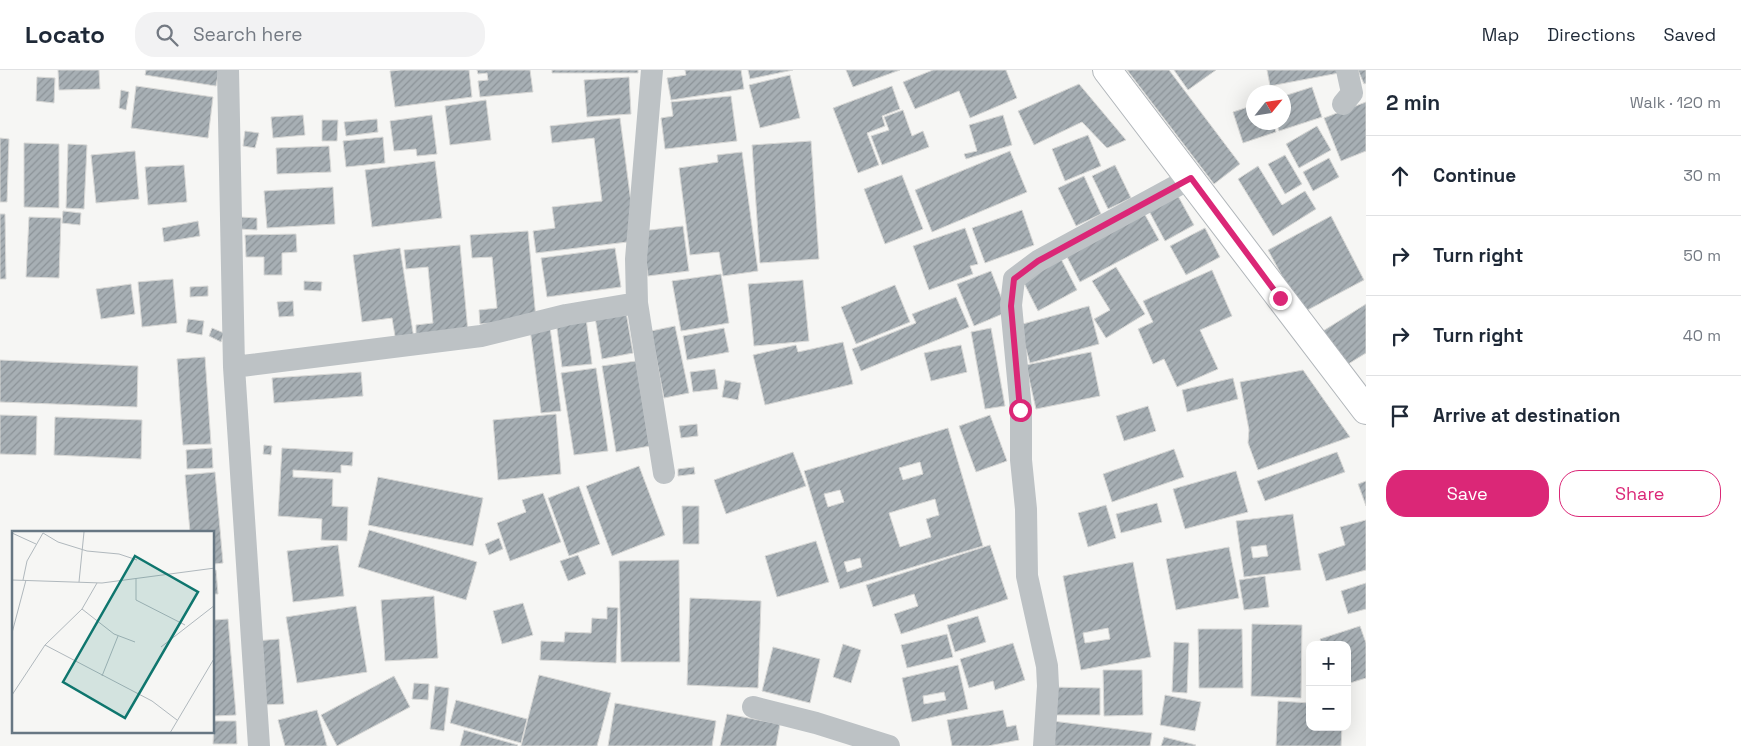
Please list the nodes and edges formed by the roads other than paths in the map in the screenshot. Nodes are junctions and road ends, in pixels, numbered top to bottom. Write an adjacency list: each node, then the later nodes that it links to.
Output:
1 (228, 70): 8 (street)
2 (652, 70): 7 (street)
3 (1107, 70): 6 (main road)
4 (1347, 70): 5 (street)
5 (1343, 104)
6 (1191, 178): 9 (main road); 14 (street)
7 (637, 303): 8 (street); 10 (street)
8 (234, 367): 12 (street)
9 (1366, 410)
10 (664, 473)
11 (753, 707): 13 (street)
12 (259, 746)
13 (889, 746)
14 (1044, 746)

